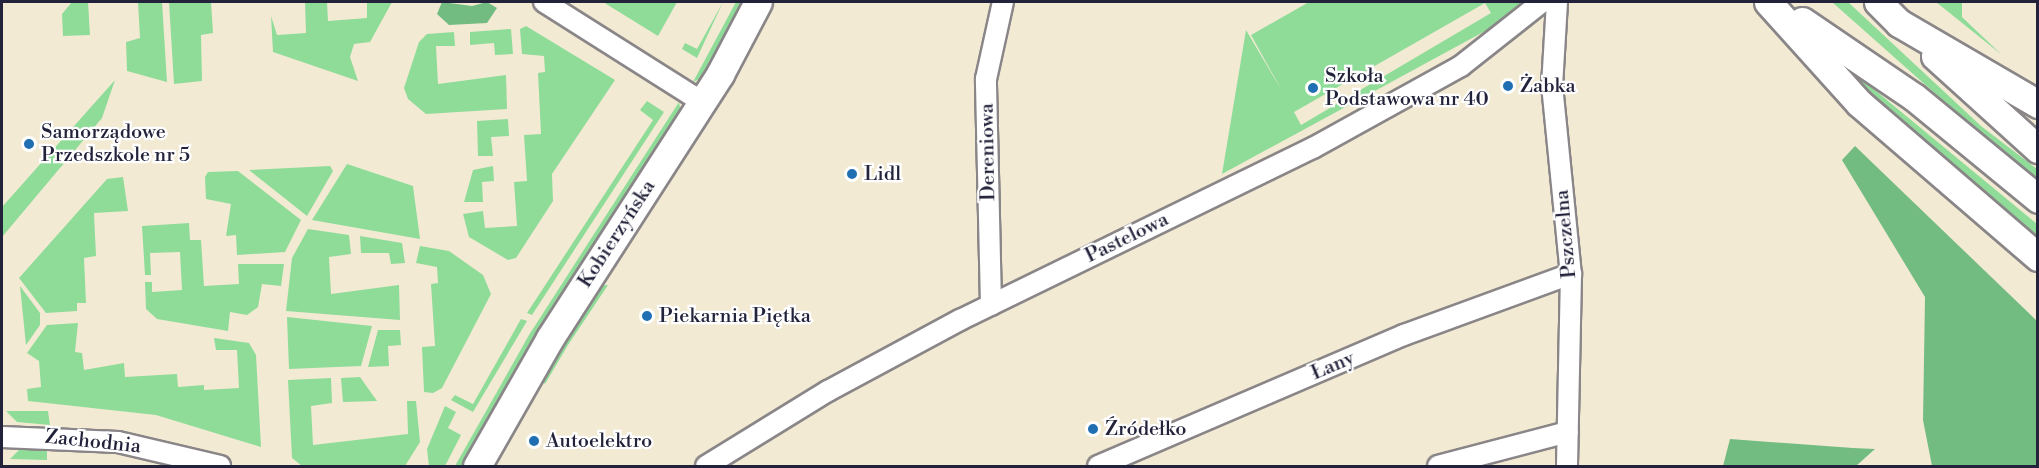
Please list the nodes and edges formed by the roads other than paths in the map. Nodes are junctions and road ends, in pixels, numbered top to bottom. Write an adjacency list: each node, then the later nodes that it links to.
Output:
1 (544, 2): 10 (street)
2 (758, 2): 10 (main road, Kobierzyńska)
3 (1003, 2): 16 (street, Dereniowa)
4 (1542, 2): 16 (street, Pastelowa)
5 (1557, 2): 15 (street, Pszczelna)
6 (1768, 2): 14 (main road)
7 (1779, 2): 13 (main road)
8 (1878, 2): 9 (main road)
9 (1899, 23): 11 (main road); 12 (main road)
10 (702, 102): 20 (main road, Kobierzyńska)
11 (2037, 105)
12 (2037, 148)
13 (2037, 199)
14 (2037, 257)
15 (1571, 274): 17 (street, Pszczelna); 22 (street, Łany)
16 (991, 305): 21 (street, Pastelowa)
17 (1568, 432): 23 (street); 24 (street, Pszczelna)
18 (2, 437): 19 (street, Zachodnia)
19 (219, 466)
20 (477, 466)
21 (706, 466)
22 (1098, 466)
23 (1438, 466)
24 (1567, 466)

